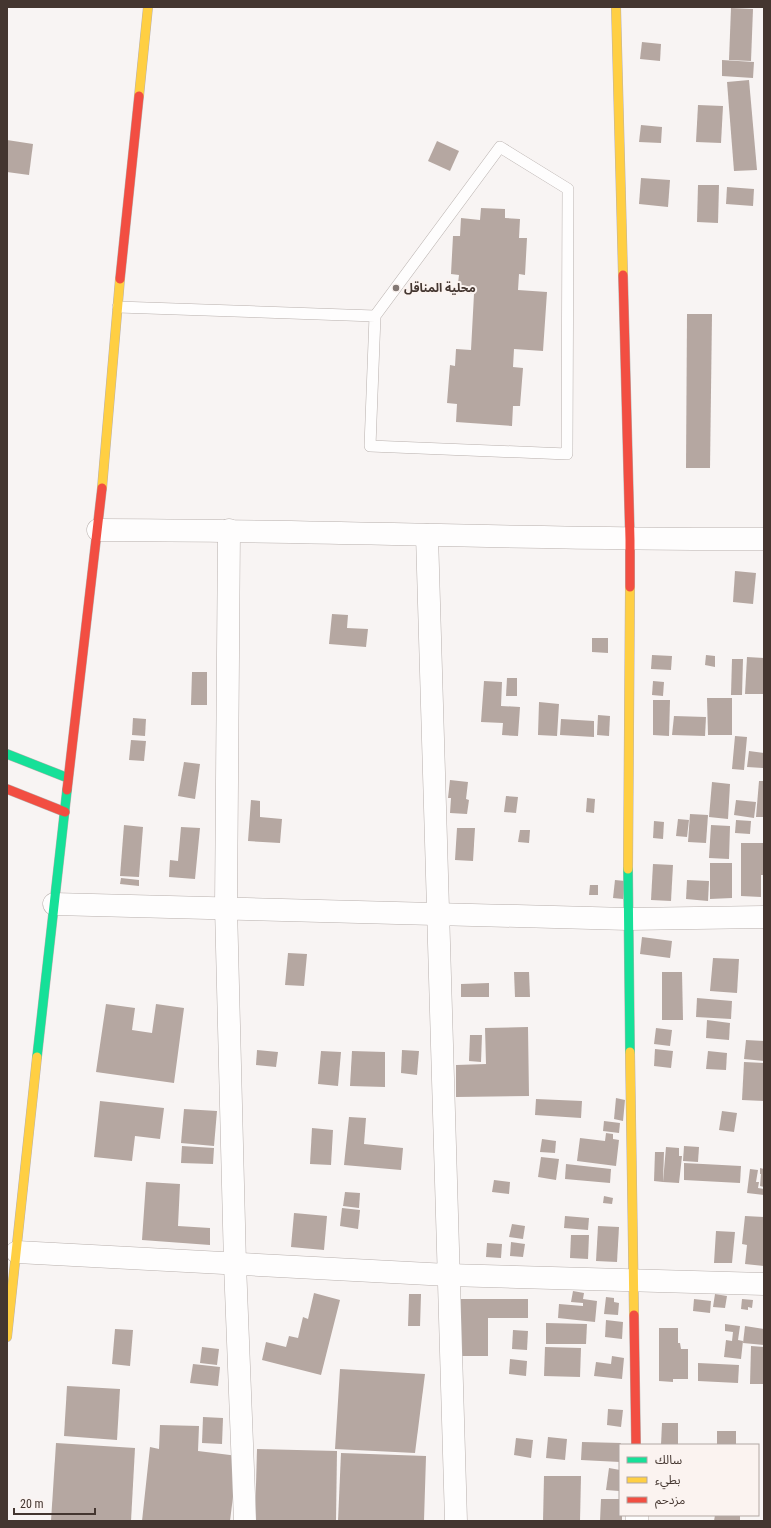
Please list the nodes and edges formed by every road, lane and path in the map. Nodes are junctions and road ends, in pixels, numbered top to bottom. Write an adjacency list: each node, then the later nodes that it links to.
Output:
1 (148, 7): 3 (street)
2 (616, 7): 9 (street)
3 (118, 307): 4 (lane); 5 (street)
4 (375, 316): 4 (lane)
5 (98, 530): 6 (street); 11 (street)
6 (229, 530): 7 (street); 15 (street)
7 (427, 535): 9 (street); 16 (street)
8 (764, 539): 9 (street)
9 (630, 540): 18 (street)
10 (7, 754): 11 (street)
11 (68, 778): 13 (street)
12 (7, 789): 13 (street)
13 (65, 812): 14 (street)
14 (54, 904): 15 (street); 19 (street)
15 (226, 907): 16 (street); 20 (street)
16 (438, 914): 18 (street); 21 (street)
17 (764, 916): 18 (street)
18 (628, 919): 22 (street)
19 (17, 1252): 20 (street); 24 (street)
20 (235, 1264): 21 (street); 27 (street)
21 (448, 1274): 22 (street); 28 (street)
22 (633, 1280): 23 (street); 26 (street)
23 (764, 1284)
24 (10, 1292): 25 (street)
25 (7, 1337)
26 (636, 1444)
27 (245, 1521)
28 (456, 1521)

